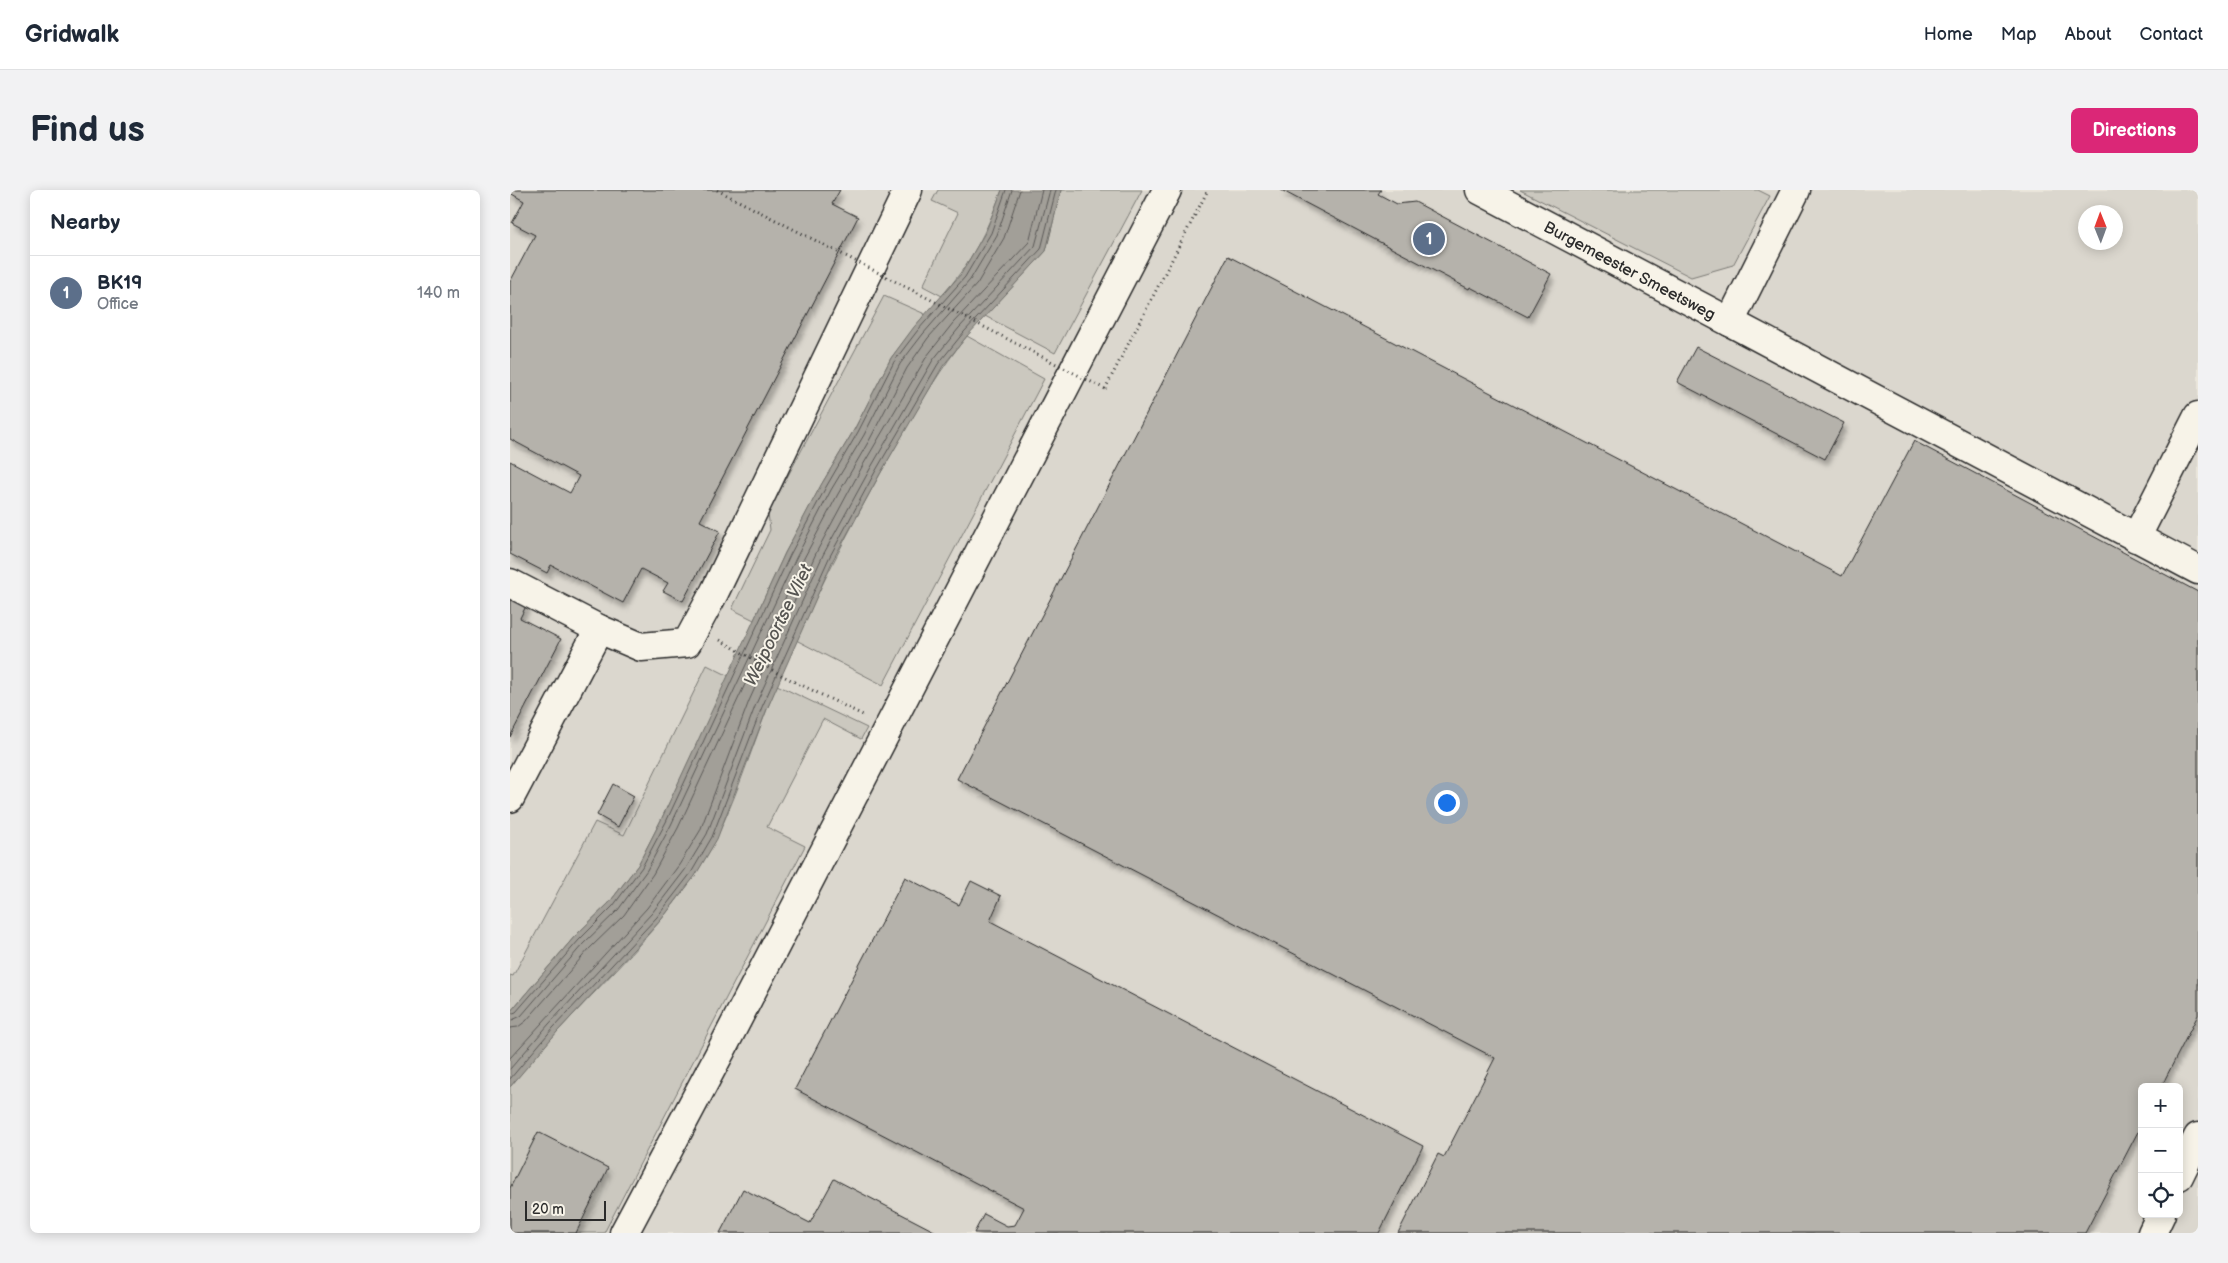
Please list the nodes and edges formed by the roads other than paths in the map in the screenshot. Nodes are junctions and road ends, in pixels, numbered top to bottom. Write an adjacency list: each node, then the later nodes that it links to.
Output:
1 (908, 190): 10 (lane)
2 (1166, 190): 15 (lane)
3 (1480, 190): 5 (lane, Burgemeester Smeetsweg)
4 (1796, 190): 5 (lane, Burgemeester Smeetsweg)
5 (1730, 322): 7 (lane)
6 (2198, 416): 7 (lane)
7 (2136, 538): 8 (lane)
8 (2198, 570)
9 (510, 583): 10 (lane)
10 (598, 629): 11 (lane)
11 (510, 798)
12 (2198, 1137): 13 (lane)
13 (2180, 1173)
14 (2159, 1218): 16 (lane)
15 (624, 1233)
16 (2152, 1233)

